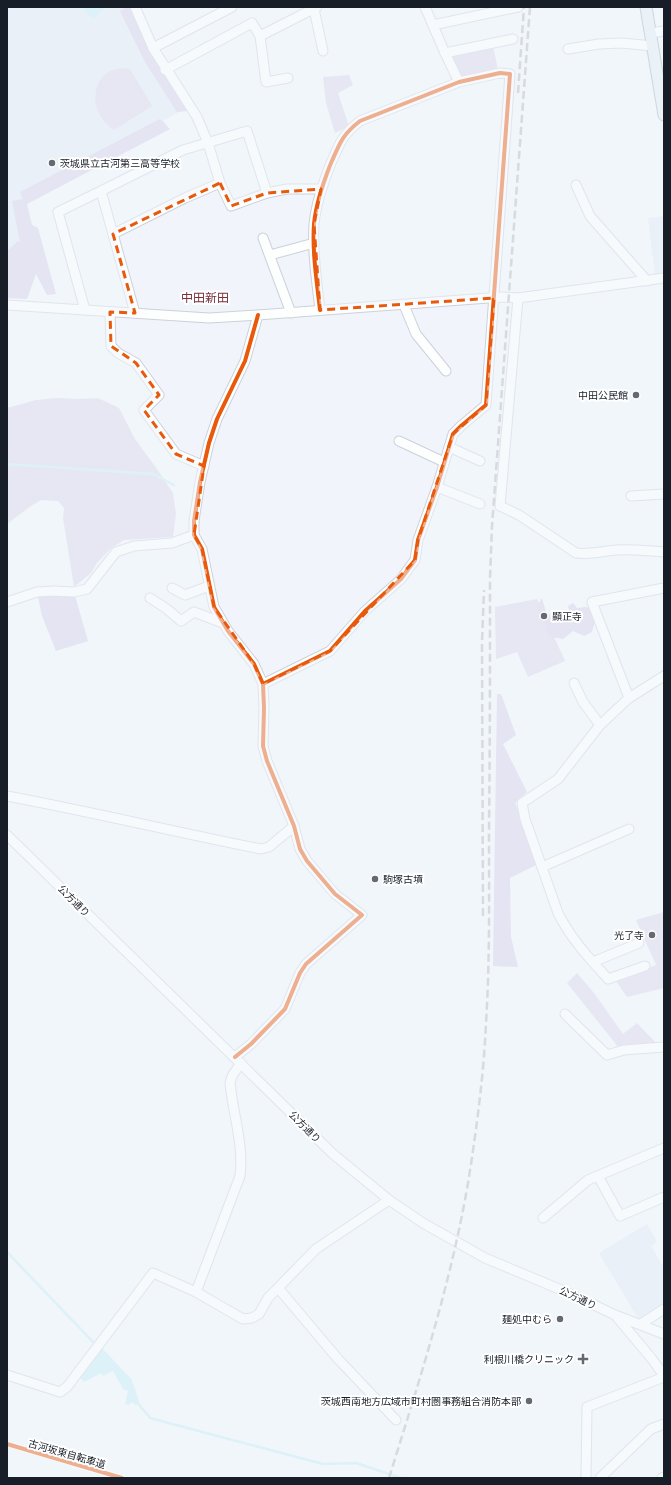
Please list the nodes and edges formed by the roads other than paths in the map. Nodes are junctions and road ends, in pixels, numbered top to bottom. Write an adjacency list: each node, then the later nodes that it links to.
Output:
1 (135, 7): 13 (street)
2 (232, 7): 13 (street)
3 (425, 7): 7 (street)
4 (518, 7): 7 (street)
5 (646, 7): 9 (main road)
6 (316, 8): 10 (street); 15 (street)
7 (433, 25): 16 (street)
8 (664, 31): 9 (street)
9 (651, 33): 12 (main road)
10 (260, 36): 17 (street); 18 (street)
11 (513, 39): 16 (street)
12 (653, 46): 14 (street); 20 (main road)
13 (153, 48): 17 (street)
14 (568, 49)
15 (323, 51)
16 (445, 54): 19 (street)
17 (166, 70): 21 (street)
18 (288, 78)
19 (459, 82): 24 (street); 33 (street)
20 (664, 114)
21 (208, 143): 22 (street); 25 (street); 26 (street)
22 (220, 182): 26 (street); 27 (street)
23 (576, 185): 32 (street)
24 (321, 189): 26 (street); 29 (street)
25 (101, 191): 27 (street); 37 (street)
26 (267, 193)
27 (113, 234): 40 (street)
28 (263, 238): 30 (street)
29 (314, 243): 30 (street); 38 (street)
30 (270, 255): 41 (street)
31 (664, 278): 32 (street)
32 (647, 281): 34 (street)
33 (494, 298): 34 (street); 36 (street); 45 (street)
34 (518, 298): 54 (street)
35 (7, 305): 37 (street)
36 (404, 305): 38 (street); 43 (street)
37 (85, 310): 39 (street)
38 (320, 310): 41 (street)
39 (110, 312): 40 (street); 48 (street)
40 (136, 313): 42 (street)
41 (291, 313): 42 (street)
42 (258, 316): 48 (street)
43 (446, 371)
44 (399, 440): 47 (street)
45 (449, 447): 46 (street); 47 (street)
46 (480, 461)
47 (444, 462): 49 (street)
48 (204, 466): 53 (street)
49 (437, 487): 52 (street); 63 (street)
50 (664, 494): 51 (street)
51 (631, 496)
52 (480, 504)
53 (194, 535): 55 (street); 59 (street)
54 (664, 552)
55 (209, 586): 56 (street); 60 (street)
56 (172, 588)
57 (664, 588): 64 (street)
58 (150, 598): 60 (street)
59 (7, 602)
60 (223, 623): 63 (street)
61 (664, 676): 64 (street)
62 (574, 683): 65 (street)
63 (263, 684): 67 (street)
64 (629, 698): 65 (street)
65 (600, 725): 70 (street)
66 (7, 796): 67 (street)
67 (294, 826): 76 (street)
68 (629, 829): 70 (street)
69 (7, 835): 76 (street, 公方通り)
70 (542, 867): 72 (street)
71 (639, 943): 72 (street)
72 (593, 962): 73 (street)
73 (645, 966)
74 (565, 1014): 75 (street)
75 (664, 1047)
76 (238, 1060): 80 (street, 公方通り); 83 (street)
77 (664, 1148): 78 (street)
78 (598, 1176): 79 (street); 81 (street)
79 (664, 1197)
80 (389, 1200): 82 (street); 85 (street, 公方通り)
81 (543, 1218)
82 (279, 1289): 83 (street); 90 (street)
83 (196, 1292): 88 (street)
84 (664, 1309): 86 (street)
85 (615, 1315): 86 (street, 公方通り); 89 (street)
86 (641, 1324): 87 (street, 公方通り)
87 (664, 1334)
88 (7, 1375)
89 (664, 1377): 92 (street)
90 (396, 1420)
91 (664, 1424): 93 (street)
92 (586, 1478)
93 (600, 1478)

